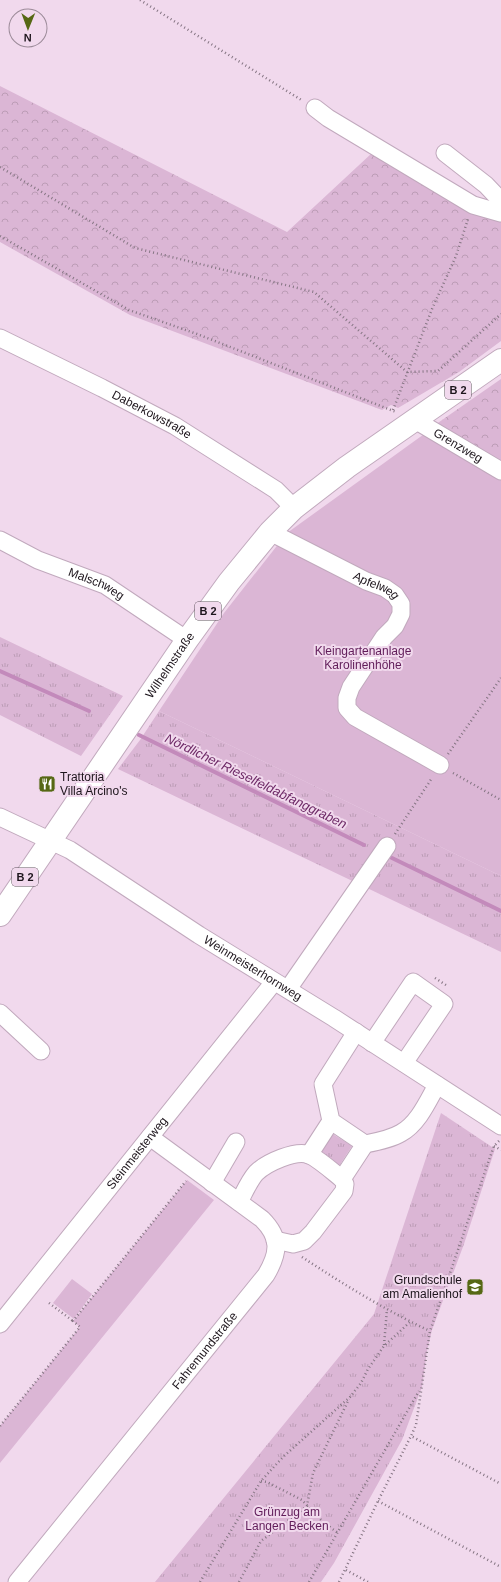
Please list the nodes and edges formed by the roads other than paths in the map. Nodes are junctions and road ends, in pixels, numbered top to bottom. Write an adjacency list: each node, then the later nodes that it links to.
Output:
1 (315, 108): 4 (street)
2 (445, 153): 3 (street)
3 (501, 201)
4 (501, 213)
5 (0, 338): 9 (street, Daberkowstraße)
6 (501, 360): 7 (main road, B 2)
7 (407, 417): 8 (street, Grenzweg); 9 (main road, Wilhelmstraße / B 2)
8 (501, 471)
9 (294, 508): 10 (main road, Wilhelmstraße / B 2)
10 (270, 532): 12 (main road, Wilhelmstraße / B 2); 13 (street, Apfelweg)
11 (0, 540): 12 (street, Malschweg)
12 (187, 640): 15 (main road, Wilhelmstraße / B 2)
13 (440, 765)
14 (0, 816): 15 (street, Weinmeisterhornweg)
15 (50, 840): 17 (main road, Wilhelmstraße / B 2); 18 (street, Weinmeisterhornweg)
16 (387, 846): 18 (street, Steinmeisterweg)
17 (0, 915)
18 (281, 986): 20 (street, Weinmeisterhornweg); 27 (street, Steinmeisterweg)
19 (0, 1013): 22 (street)
20 (356, 1032): 21 (street, Weinmeisterhornweg); 25 (street)
21 (372, 1043): 23 (street, Weinmeisterhornweg); 23 (street)
22 (41, 1051)
23 (404, 1063): 24 (street, Weinmeisterhornweg)
24 (437, 1085): 26 (street, Weinmeisterhornweg); 29 (street)
25 (331, 1122): 29 (street); 30 (street)
26 (501, 1126)
27 (150, 1138): 32 (street); 35 (street, Steinmeisterweg)
28 (236, 1142): 32 (street)
29 (365, 1144): 31 (street)
30 (309, 1155): 31 (street); 33 (street)
31 (342, 1179): 34 (street)
32 (212, 1183): 33 (street)
33 (239, 1202): 34 (street)
34 (275, 1240): 36 (street, Fahremundstraße)
35 (0, 1324)
36 (17, 1582)

